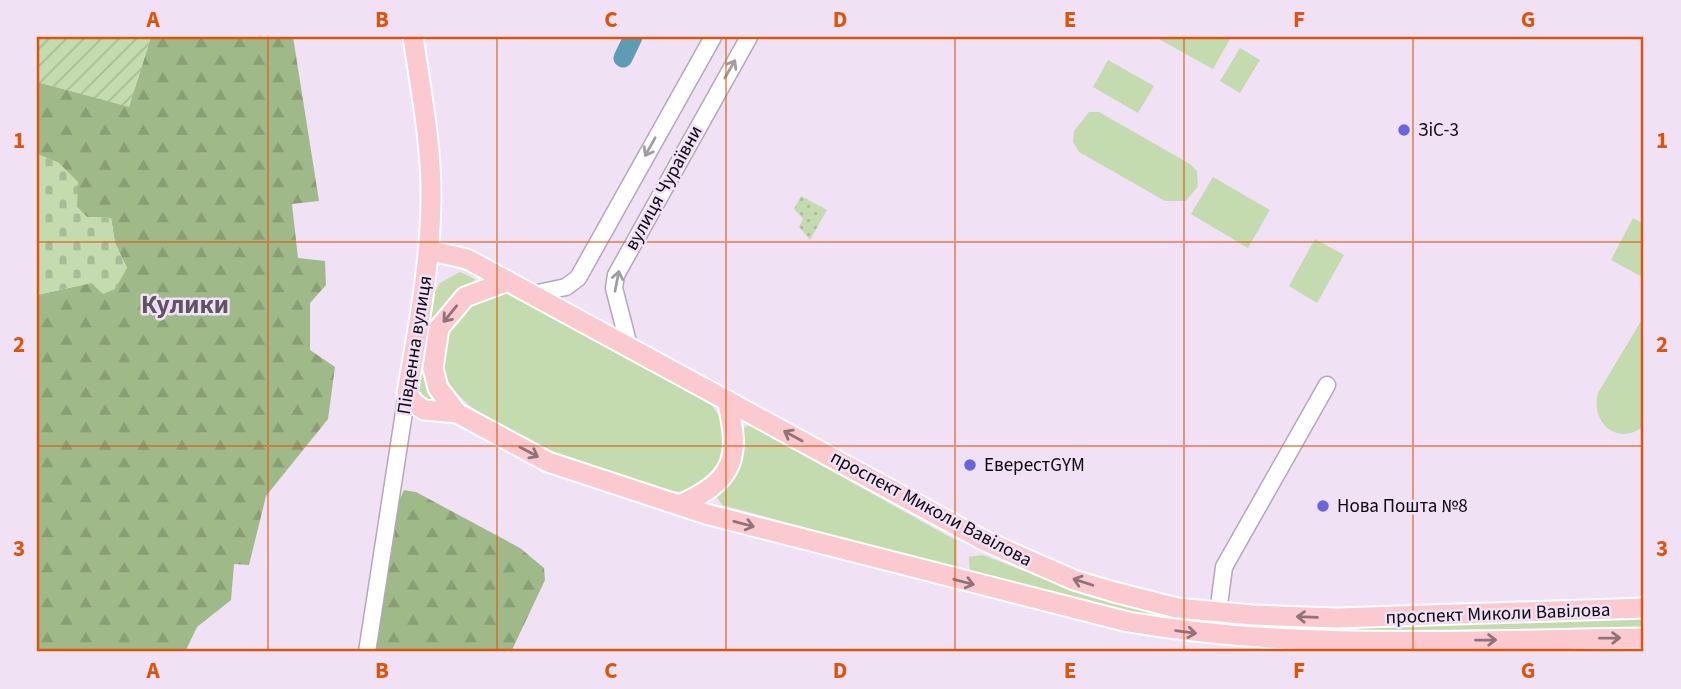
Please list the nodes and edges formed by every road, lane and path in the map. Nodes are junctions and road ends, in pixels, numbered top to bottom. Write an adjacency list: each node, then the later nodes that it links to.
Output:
1 (413, 37): 6 (main road, Південна вулиця)
2 (713, 37): 4 (street, вулиця Чураївни)
3 (749, 37): 5 (street, вулиця Чураївни, one-way to 3)
4 (683, 88): 5 (street); 8 (street, вулиця Чураївни, one-way to 8)
5 (712, 101): 9 (street, вулиця Чураївни, one-way to 5)
6 (428, 250): 7 (main road, проспект Миколи Вавілова); 11 (main road, Південна вулиця)
7 (508, 281): 8 (main road, проспект Миколи Вавілова); 13 (main road, one-way to 13)
8 (533, 294): 9 (main road, проспект Миколи Вавілова)
9 (629, 346): 12 (main road, проспект Миколи Вавілова)
10 (1326, 385): 16 (street)
11 (407, 393): 13 (main road, проспект Миколи Вавілова); 20 (street, Південна вулиця)
12 (727, 400): 14 (main road); 16 (main road, проспект Миколи Вавілова, one-way to 12)
13 (457, 413): 14 (main road, проспект Миколи Вавілова, one-way to 14)
14 (679, 505): 19 (main road, проспект Миколи Вавілова, one-way to 19)
15 (1644, 608): 17 (main road, проспект Миколи Вавілова)
16 (1218, 613): 17 (main road, проспект Миколи Вавілова, one-way to 16)
17 (1337, 618): 19 (main road)
18 (1644, 638): 19 (main road, проспект Миколи Вавілова, one-way to 18)
19 (1337, 642)
20 (367, 652)

